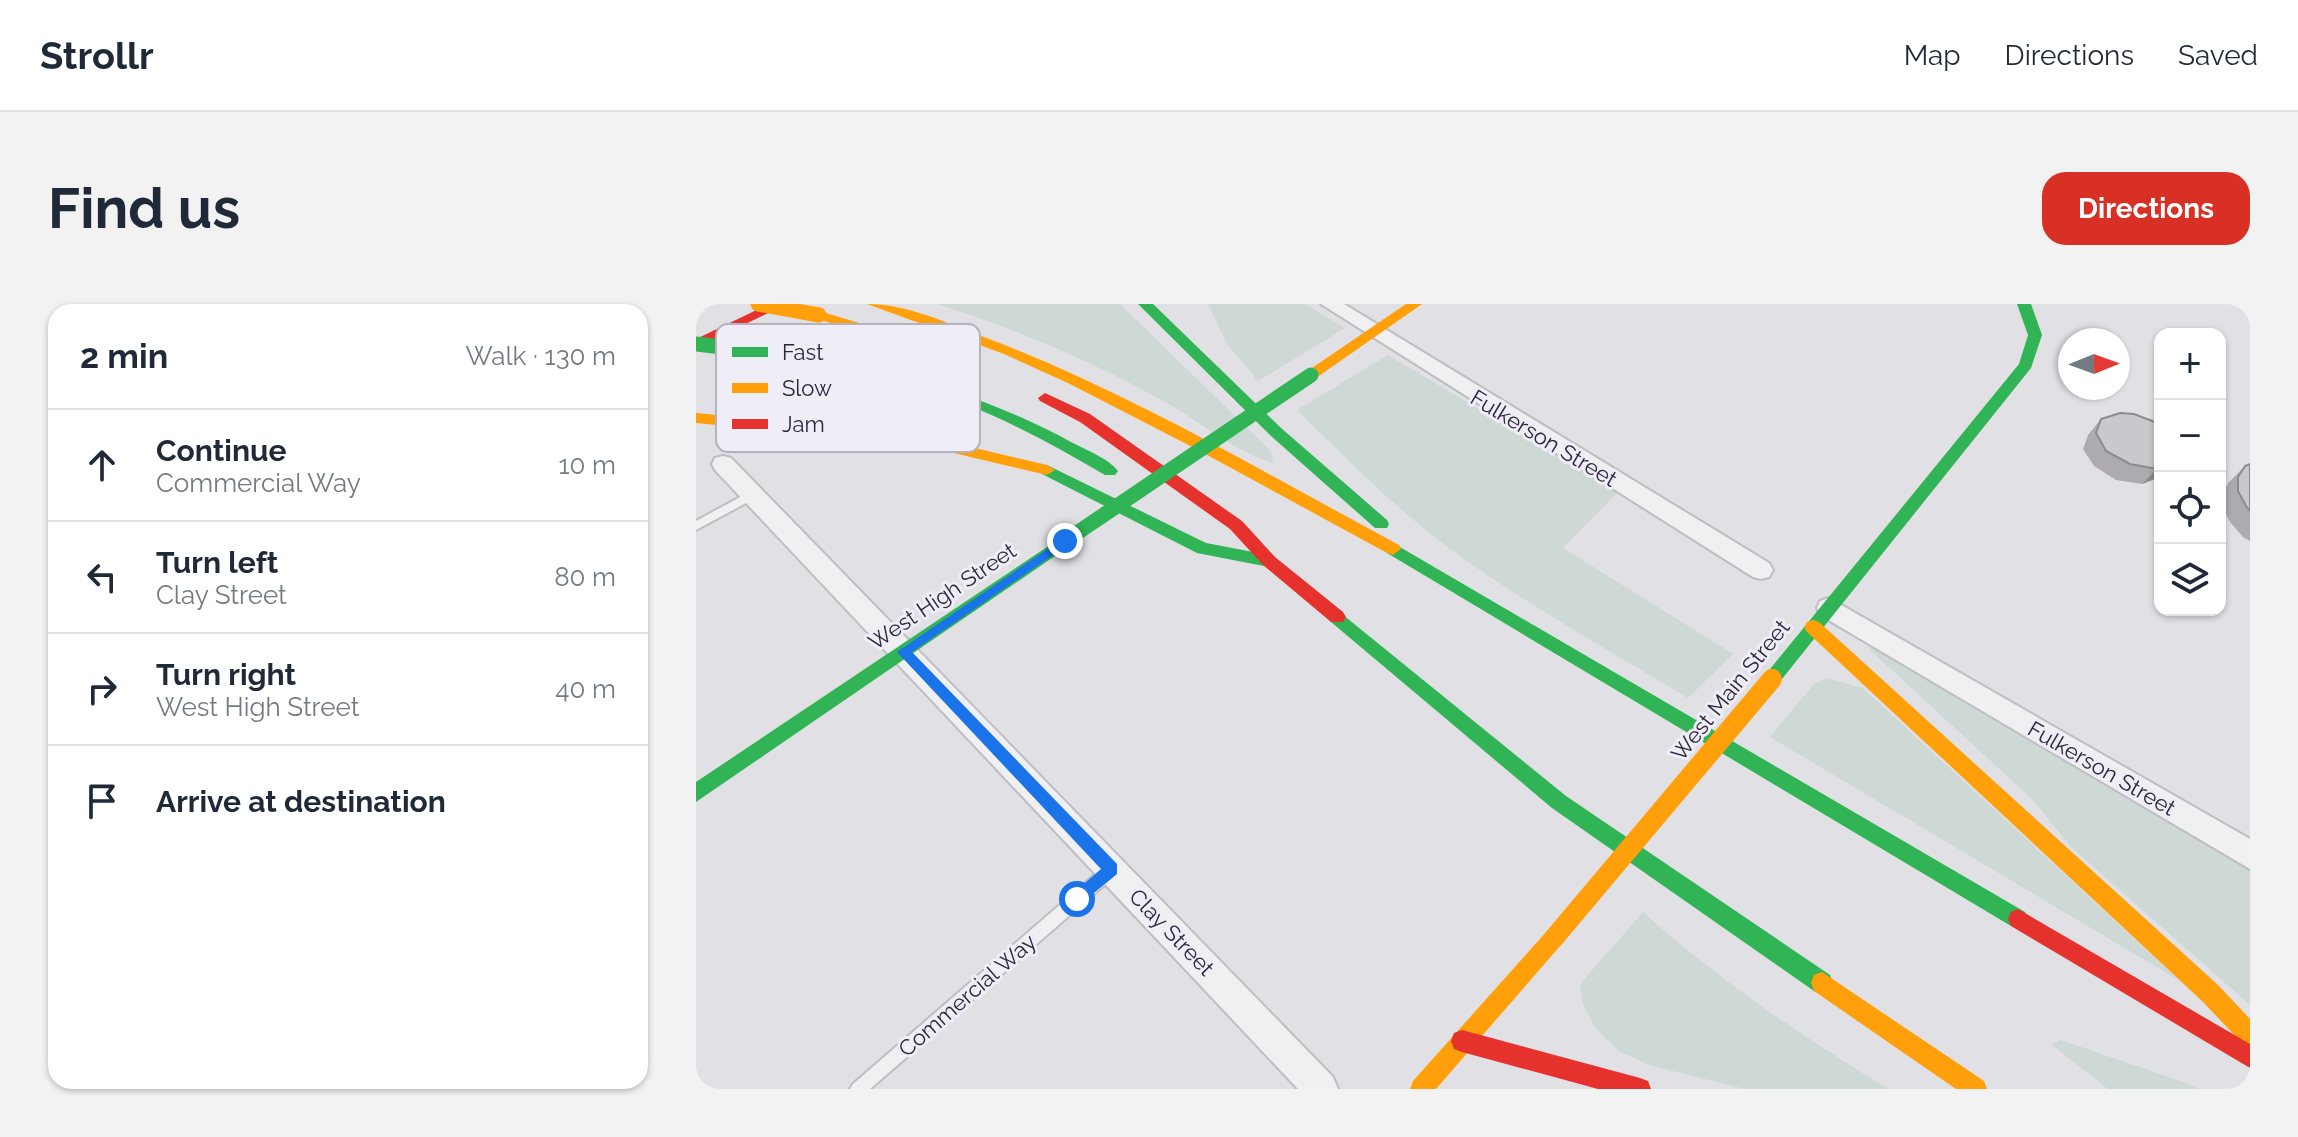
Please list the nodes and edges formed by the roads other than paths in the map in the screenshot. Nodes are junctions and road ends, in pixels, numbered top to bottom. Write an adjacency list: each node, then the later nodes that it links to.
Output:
1 (758, 304): 9 (main road, bridge)
2 (780, 304): 8 (main road)
3 (874, 304): 10 (main road)
4 (1145, 304): 21 (main road)
5 (1330, 304): 11 (street, Fulkerson Street)
6 (1415, 304): 11 (main road, West High Street)
7 (2024, 304): 31 (main road, West Main Street)
8 (738, 324)
9 (849, 324)
10 (938, 324)
11 (1372, 333): 29 (street, Fulkerson Street); 32 (main road, West High Street, bridge)
12 (716, 334): 14 (main road)
13 (980, 341): 30 (main road)
14 (696, 344): 15 (main road, bridge)
15 (716, 346)
16 (1218, 350): 21 (main road)
17 (1024, 387): 28 (main road)
18 (980, 406): 25 (main road, bridge)
19 (696, 418): 20 (main road)
20 (716, 420)
21 (1276, 432): 30 (main road)
22 (972, 452): 28 (main road)
23 (723, 464): 24 (street, Clay Street)
24 (753, 494): 27 (lane); 32 (street, Clay Street)
25 (1158, 499)
26 (1196, 520): 28 (main road)
27 (696, 526)
28 (1269, 561): 43 (main road)
29 (1761, 570)
30 (1437, 573): 38 (main road)
31 (1821, 617): 34 (street, Fulkerson Street); 36 (main road); 37 (main road, West Main Street, bridge)
32 (903, 652): 33 (main road, West High Street); 35 (street, Clay Street)
33 (696, 793)
34 (2250, 855)
35 (1112, 869): 39 (lane, Commercial Way); 40 (street, Clay Street)
36 (2250, 1035)
37 (1462, 1041): 41 (main road, West Main Street); 42 (main road)
38 (2250, 1057)
39 (858, 1089)
40 (1321, 1089)
41 (1421, 1089)
42 (1640, 1089)
43 (1976, 1089)

